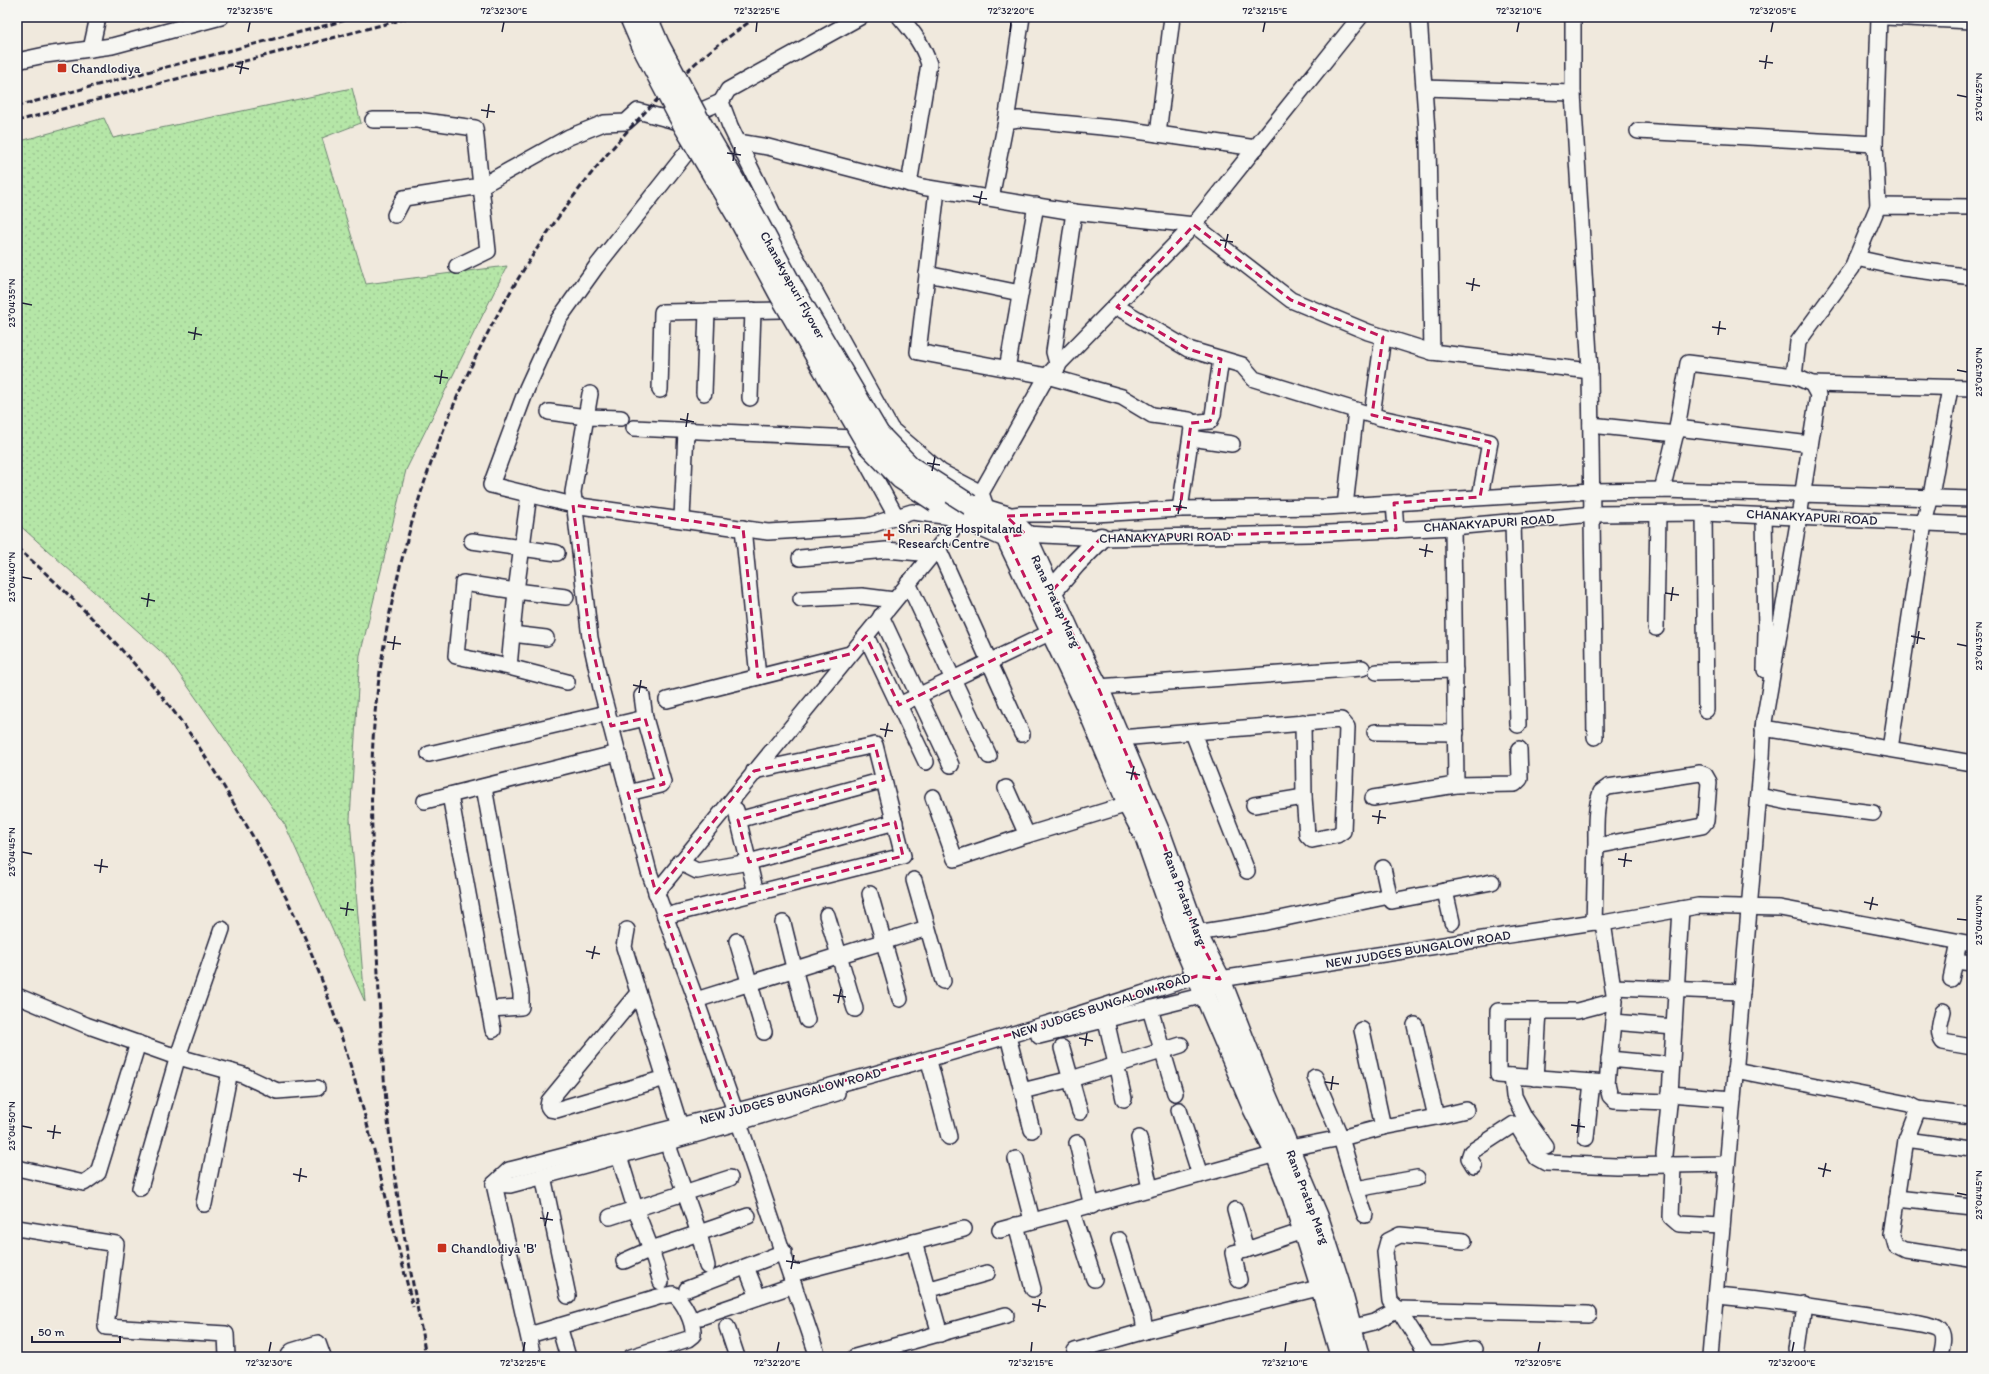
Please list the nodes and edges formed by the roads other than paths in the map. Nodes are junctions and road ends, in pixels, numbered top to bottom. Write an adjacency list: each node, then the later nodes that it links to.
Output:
1 (98, 17): 15 (street)
2 (221, 17): 15 (street)
3 (630, 17): 86 (main road, Chanakyapuri Flyover, bridge)
4 (647, 17): 86 (main road, Chanakyapuri Flyover, bridge)
5 (860, 17): 19 (street)
6 (900, 17): 29 (street)
7 (1022, 17): 22 (street)
8 (1172, 17): 24 (street)
9 (1360, 17): 28 (street)
10 (1419, 17): 17 (street)
11 (1573, 17): 18 (street)
12 (1879, 17): 26 (street)
13 (1885, 17): 14 (street)
14 (1972, 22)
15 (90, 49): 16 (street)
16 (17, 61)
17 (1424, 88): 18 (street); 49 (street)
18 (1573, 93): 52 (street)
19 (721, 102): 21 (street); 25 (street)
20 (373, 120): 30 (street)
21 (675, 121): 27 (street); 30 (street)
22 (1006, 121): 24 (street); 32 (street)
23 (1638, 131): 26 (street)
24 (1158, 134): 28 (street)
25 (738, 142): 29 (street); 86 (street)
26 (1875, 144): 34 (street)
27 (691, 147): 46 (street); 78 (street)
28 (1256, 148): 38 (street)
29 (909, 184): 31 (street)
30 (481, 186): 37 (street); 40 (street)
31 (937, 190): 32 (street); 41 (street)
32 (990, 198): 33 (street)
33 (1036, 205): 36 (street); 43 (street)
34 (1878, 206): 35 (street); 39 (street)
35 (1972, 206)
36 (1074, 212): 38 (street); 53 (street)
37 (394, 215)
38 (1194, 225): 44 (street); 48 (street)
39 (1856, 258): 42 (street); 54 (street)
40 (457, 266)
41 (927, 274): 43 (street); 51 (street)
42 (1972, 277)
43 (1020, 293): 51 (street)
44 (1117, 307): 50 (street); 53 (street)
45 (753, 310): 46 (street); 47 (street); 61 (street)
46 (781, 310): 72 (street)
47 (707, 311): 58 (street); 59 (street)
48 (1384, 337): 49 (street); 64 (street)
49 (1432, 352): 52 (street)
50 (1221, 359): 62 (street); 67 (street)
51 (1007, 369): 53 (street)
52 (1590, 371): 68 (street)
53 (1052, 372): 67 (street); 86 (street)
54 (1794, 376): 55 (street); 71 (street)
55 (1812, 384): 56 (street); 75 (street)
56 (1950, 388): 57 (street); 80 (street)
57 (1972, 388)
58 (660, 390)
59 (704, 393)
60 (590, 394): 65 (street)
61 (750, 398)
62 (1356, 410): 64 (street); 85 (street)
63 (549, 412): 65 (street)
64 (1372, 415): 81 (street)
65 (586, 417): 66 (street); 84 (street)
66 (621, 418)
67 (1191, 423): 73 (street)
68 (1591, 425): 71 (street); 77 (street)
69 (634, 428): 70 (street)
70 (686, 431): 72 (street); 95 (street)
71 (1676, 431): 75 (street); 76 (street)
72 (853, 438): 92 (street)
73 (1191, 438): 74 (street); 87 (street)
74 (1232, 444)
75 (1810, 444): 79 (street)
76 (1662, 490): 77 (street); 79 (street)
77 (1592, 491): 81 (street); 89 (street)
78 (529, 494): 84 (street); 105 (street)
79 (1802, 495): 80 (street); 94 (street)
80 (1931, 496): 82 (street); 97 (street)
81 (1480, 498): 83 (street)
82 (1972, 499)
83 (1394, 502): 85 (street); 101 (street)
84 (573, 505): 95 (street); 137 (street)
85 (1345, 506): 87 (street)
86 (975, 507): 92 (street); 93 (main road, Rana Pratap Marg); 102 (main road); 106 (street)
87 (1180, 509): 93 (street)
88 (1704, 513): 90 (street, CHANAKYAPURI ROAD); 91 (street, CHANAKYAPURI ROAD); 135 (street)
89 (1593, 514): 90 (street, CHANAKYAPURI ROAD); 96 (street, CHANAKYAPURI ROAD); 145 (street)
90 (1658, 514): 116 (street)
91 (1764, 515): 94 (street, CHANAKYAPURI ROAD); 140 (street)
92 (896, 516): 100 (street)
93 (1006, 516): 102 (main road, Rana Pratap Marg)
94 (1799, 517): 97 (street, CHANAKYAPURI ROAD); 140 (street)
95 (682, 519): 100 (street)
96 (1513, 521): 99 (street, CHANAKYAPURI ROAD); 139 (street)
97 (1924, 523): 98 (street, CHANAKYAPURI ROAD); 148 (street)
98 (1972, 525)
99 (1453, 527): 101 (street, CHANAKYAPURI ROAD); 125 (street)
100 (742, 528): 127 (street)
101 (1396, 530): 103 (street, CHANAKYAPURI ROAD)
102 (1006, 534): 103 (street, CHANAKYAPURI ROAD); 111 (main road, Rana Pratap Marg); 117 (main road, Rana Pratap Marg)
103 (1101, 538): 111 (main road)
104 (472, 541): 105 (street)
105 (522, 548): 107 (street); 110 (street)
106 (935, 551): 108 (street); 109 (street); 122 (street)
107 (557, 553)
108 (800, 558)
109 (908, 583): 114 (street); 128 (street)
110 (516, 591): 112 (street); 118 (street); 123 (street)
111 (1052, 591): 130 (main road, Rana Pratap Marg)
112 (566, 598)
113 (801, 599): 114 (street)
114 (894, 600): 115 (street)
115 (881, 616): 119 (street); 131 (street)
116 (1656, 628)
117 (1051, 632): 122 (street); 168 (main road, Rana Pratap Marg)
118 (512, 634): 120 (street); 123 (street)
119 (866, 636): 121 (street); 134 (street)
120 (546, 638)
121 (850, 654): 127 (street); 155 (street)
122 (990, 660): 128 (street); 144 (street)
123 (509, 668): 129 (street)
124 (1362, 668): 130 (street)
125 (1455, 670): 126 (street); 143 (street)
126 (1377, 672)
127 (758, 677): 133 (street)
128 (953, 679): 131 (street); 151 (street)
129 (567, 682)
130 (1098, 687): 146 (main road, Rana Pratap Marg)
131 (918, 695): 134 (street); 154 (street)
132 (642, 696): 136 (street)
133 (667, 700)
134 (899, 705): 152 (street)
135 (1706, 710)
136 (646, 718): 137 (street); 160 (street)
137 (609, 720): 149 (street); 150 (street)
138 (1302, 722): 142 (street); 164 (street); 164 (street)
139 (1518, 725)
140 (1763, 728): 148 (street); 162 (street)
141 (1375, 732): 143 (street)
142 (1193, 733): 146 (street); 178 (street)
143 (1456, 733): 157 (street)
144 (1022, 734)
145 (1595, 737)
146 (1120, 738): 196 (main road, Rana Pratap Marg)
147 (1519, 749): 157 (street)
148 (1890, 749): 153 (street)
149 (618, 753): 158 (street); 160 (street)
150 (429, 754)
151 (989, 756)
152 (926, 762)
153 (1972, 763)
154 (951, 765)
155 (754, 771): 156 (street); 163 (street)
156 (884, 780): 171 (street); 172 (street)
157 (1456, 785): 166 (street)
158 (484, 786): 161 (street); 217 (street)
159 (1006, 788): 173 (street)
160 (628, 793): 183 (street)
161 (450, 795): 167 (street); 217 (street)
162 (1759, 796): 170 (street); 186 (street)
163 (732, 797): 171 (street); 175 (street)
164 (1304, 797): 169 (street)
165 (933, 798): 173 (street)
166 (1374, 798)
167 (425, 801)
168 (1128, 804): 173 (street); 204 (main road, Rana Pratap Marg)
169 (1254, 805)
170 (1873, 813)
171 (738, 820): 176 (street)
172 (895, 822): 176 (street); 182 (street)
173 (1027, 835)
174 (1596, 846): 174 (street); 191 (street)
175 (679, 862): 176 (street); 183 (street)
176 (749, 862): 182 (street)
177 (1383, 868): 185 (street)
178 (1247, 870)
179 (914, 880): 193 (street)
180 (1492, 882): 181 (street)
181 (1445, 891): 185 (street); 190 (street)
182 (756, 892): 188 (street)
183 (656, 893): 188 (street)
184 (870, 894): 198 (street)
185 (1389, 896): 196 (street)
186 (1749, 907): 187 (street, NEW JUDGES BUNGALOW ROAD); 199 (street, NEW JUDGES BUNGALOW ROAD); 210 (street)
187 (1681, 909): 191 (street, NEW JUDGES BUNGALOW ROAD); 209 (street)
188 (665, 916): 216 (street)
189 (827, 916): 200 (street)
190 (1452, 922)
191 (1598, 923): 205 (street, NEW JUDGES BUNGALOW ROAD); 212 (street)
192 (783, 924): 203 (street)
193 (927, 928): 198 (street); 207 (street)
194 (222, 929): 236 (street)
195 (627, 930): 211 (street)
196 (1196, 933): 205 (main road, Rana Pratap Marg)
197 (737, 941): 208 (street)
198 (884, 941): 200 (street); 215 (street)
199 (1965, 943): 201 (street)
200 (839, 956): 203 (street); 218 (street)
201 (1955, 961): 202 (street); 206 (street)
202 (1972, 963)
203 (795, 969): 208 (street); 222 (street)
204 (1197, 976): 205 (street, NEW JUDGES BUNGALOW ROAD); 213 (main road, Rana Pratap Marg); 261 (street, NEW JUDGES BUNGALOW ROAD)
205 (1220, 978): 213 (street); 275 (main road, Rana Pratap Marg)
206 (1951, 979)
207 (943, 981)
208 (750, 983): 216 (street); 229 (street)
209 (1676, 988): 210 (street); 212 (street); 226 (street)
210 (1742, 992): 241 (street)
211 (638, 993): 245 (street); 245 (street)
212 (1614, 994): 221 (street); 224 (street)
213 (1205, 995): 219 (street); 275 (main road, Rana Pratap Marg)
214 (17, 996): 230 (street)
215 (900, 999)
216 (696, 1000): 261 (street)
217 (489, 1009): 227 (street)
218 (855, 1009)
219 (1150, 1009): 223 (street); 235 (street)
220 (1943, 1010): 233 (street)
221 (1539, 1011): 243 (street); 246 (street)
222 (807, 1020)
223 (1106, 1020): 231 (street); 240 (street)
224 (1613, 1022): 226 (street); 237 (street)
225 (1415, 1025): 262 (street)
226 (1674, 1027): 238 (street)
227 (493, 1030)
228 (1362, 1030): 264 (street)
229 (764, 1032)
230 (138, 1043): 236 (street); 281 (street)
231 (1010, 1044): 239 (street); 251 (street)
232 (1181, 1046): 235 (street)
233 (1972, 1047)
234 (1062, 1048): 247 (street)
235 (1163, 1051): 240 (street); 252 (street)
236 (178, 1056): 242 (street); 287 (street)
237 (1609, 1059): 238 (street); 249 (street)
238 (1672, 1064): 253 (street)
239 (930, 1065): 261 (street); 266 (street)
240 (1116, 1065): 247 (street); 254 (street)
241 (1735, 1070): 255 (street); 256 (street)
242 (230, 1071): 250 (street); 292 (street)
243 (1512, 1076): 246 (street); 273 (street)
244 (1315, 1077): 268 (street)
245 (665, 1078): 263 (street)
246 (1535, 1078): 248 (street)
247 (1071, 1079): 251 (street); 259 (street)
248 (1592, 1082): 249 (street); 269 (street)
249 (1607, 1083): 253 (street)
250 (317, 1088)
251 (1022, 1091): 265 (street)
252 (1176, 1093)
253 (1670, 1098): 255 (street); 278 (street)
254 (1124, 1099)
255 (1733, 1100): 279 (street)
256 (1918, 1109): 260 (street); 270 (street)
257 (1179, 1110): 282 (street)
258 (1466, 1110): 262 (street)
259 (1080, 1112)
260 (1972, 1116)
261 (737, 1117): 263 (street, NEW JUDGES BUNGALOW ROAD); 271 (street); 314 (street)
262 (1436, 1117): 264 (street)
263 (680, 1126): 286 (street, NEW JUDGES BUNGALOW ROAD)
264 (1384, 1127): 268 (street)
265 (1032, 1130)
266 (949, 1137)
267 (1139, 1138): 288 (street)
268 (1341, 1138): 275 (street); 289 (street)
269 (1586, 1138)
270 (1906, 1140): 274 (street); 291 (street)
271 (669, 1141): 276 (street); 290 (street)
272 (1077, 1143): 293 (street)
273 (1546, 1147)
274 (1972, 1149)
275 (1283, 1151): 282 (street); 307 (main road, Rana Pratap Marg); 324 (main road, Rana Pratap Marg)
276 (619, 1156): 283 (street); 295 (street)
277 (1016, 1159): 301 (street)
278 (1668, 1160): 279 (street); 280 (street); 303 (street)
279 (1727, 1164): 303 (street)
280 (1474, 1166)
281 (17, 1168)
282 (1200, 1175): 288 (street)
283 (543, 1176): 286 (street); 328 (street)
284 (730, 1178): 290 (street)
285 (1417, 1178): 289 (street)
286 (494, 1184): 341 (street)
287 (140, 1188)
288 (1150, 1188): 293 (street)
289 (1356, 1189): 298 (street)
290 (685, 1193): 295 (street); 308 (street)
291 (1897, 1198): 294 (street); 315 (street)
292 (204, 1204)
293 (1092, 1206): 297 (street)
294 (1972, 1206)
295 (635, 1208): 300 (street); 312 (street)
296 (1235, 1210): 313 (street)
297 (1072, 1212): 301 (street); 321 (street)
298 (1365, 1215)
299 (748, 1216): 308 (street)
300 (610, 1217)
301 (1032, 1220): 302 (street)
302 (1016, 1225): 306 (street); 326 (street)
303 (1722, 1226): 329 (street)
304 (17, 1228): 345 (street)
305 (964, 1229): 311 (street)
306 (1000, 1230)
307 (1303, 1231): 313 (street); 324 (main road, Rana Pratap Marg)
308 (698, 1233): 312 (street); 317 (street)
309 (1119, 1240): 339 (street)
310 (1464, 1241): 332 (street)
311 (914, 1242): 320 (street); 327 (street)
312 (651, 1249): 316 (street); 323 (street)
313 (1246, 1250): 322 (street)
314 (784, 1252): 318 (street); 320 (street)
315 (1969, 1260)
316 (624, 1261)
317 (706, 1266)
318 (746, 1266): 325 (street); 330 (street)
319 (988, 1274): 327 (street)
320 (793, 1279): 330 (street); 352 (street)
321 (1094, 1279)
322 (1239, 1280)
323 (661, 1282)
324 (1330, 1285): 338 (main road, Rana Pratap Marg); 339 (street); 354 (main road, Rana Pratap Marg)
325 (687, 1289)
326 (1033, 1289)
327 (928, 1290): 340 (street)
328 (568, 1296)
329 (1716, 1296): 331 (street); 356 (street)
330 (758, 1297): 335 (street)
331 (1804, 1305): 343 (street); 357 (street)
332 (1398, 1309): 333 (street); 338 (street); 342 (street)
333 (1588, 1314)
334 (1006, 1315): 340 (street)
335 (701, 1317)
336 (559, 1326): 341 (street); 349 (street); 350 (street)
337 (727, 1327): 351 (street)
338 (1350, 1328): 355 (main road, Rana Pratap Marg)
339 (1146, 1331): 344 (street)
340 (940, 1334): 353 (street)
341 (529, 1335): 348 (street)
342 (1474, 1349)
343 (1798, 1350)
344 (1075, 1351)
345 (227, 1357)
346 (288, 1357): 347 (street)
347 (323, 1357)
348 (532, 1357)
349 (568, 1357)
350 (631, 1357)
351 (737, 1357)
352 (818, 1357)
353 (855, 1357)
354 (1341, 1357)
355 (1359, 1357)
356 (1711, 1357)
357 (1939, 1357)

